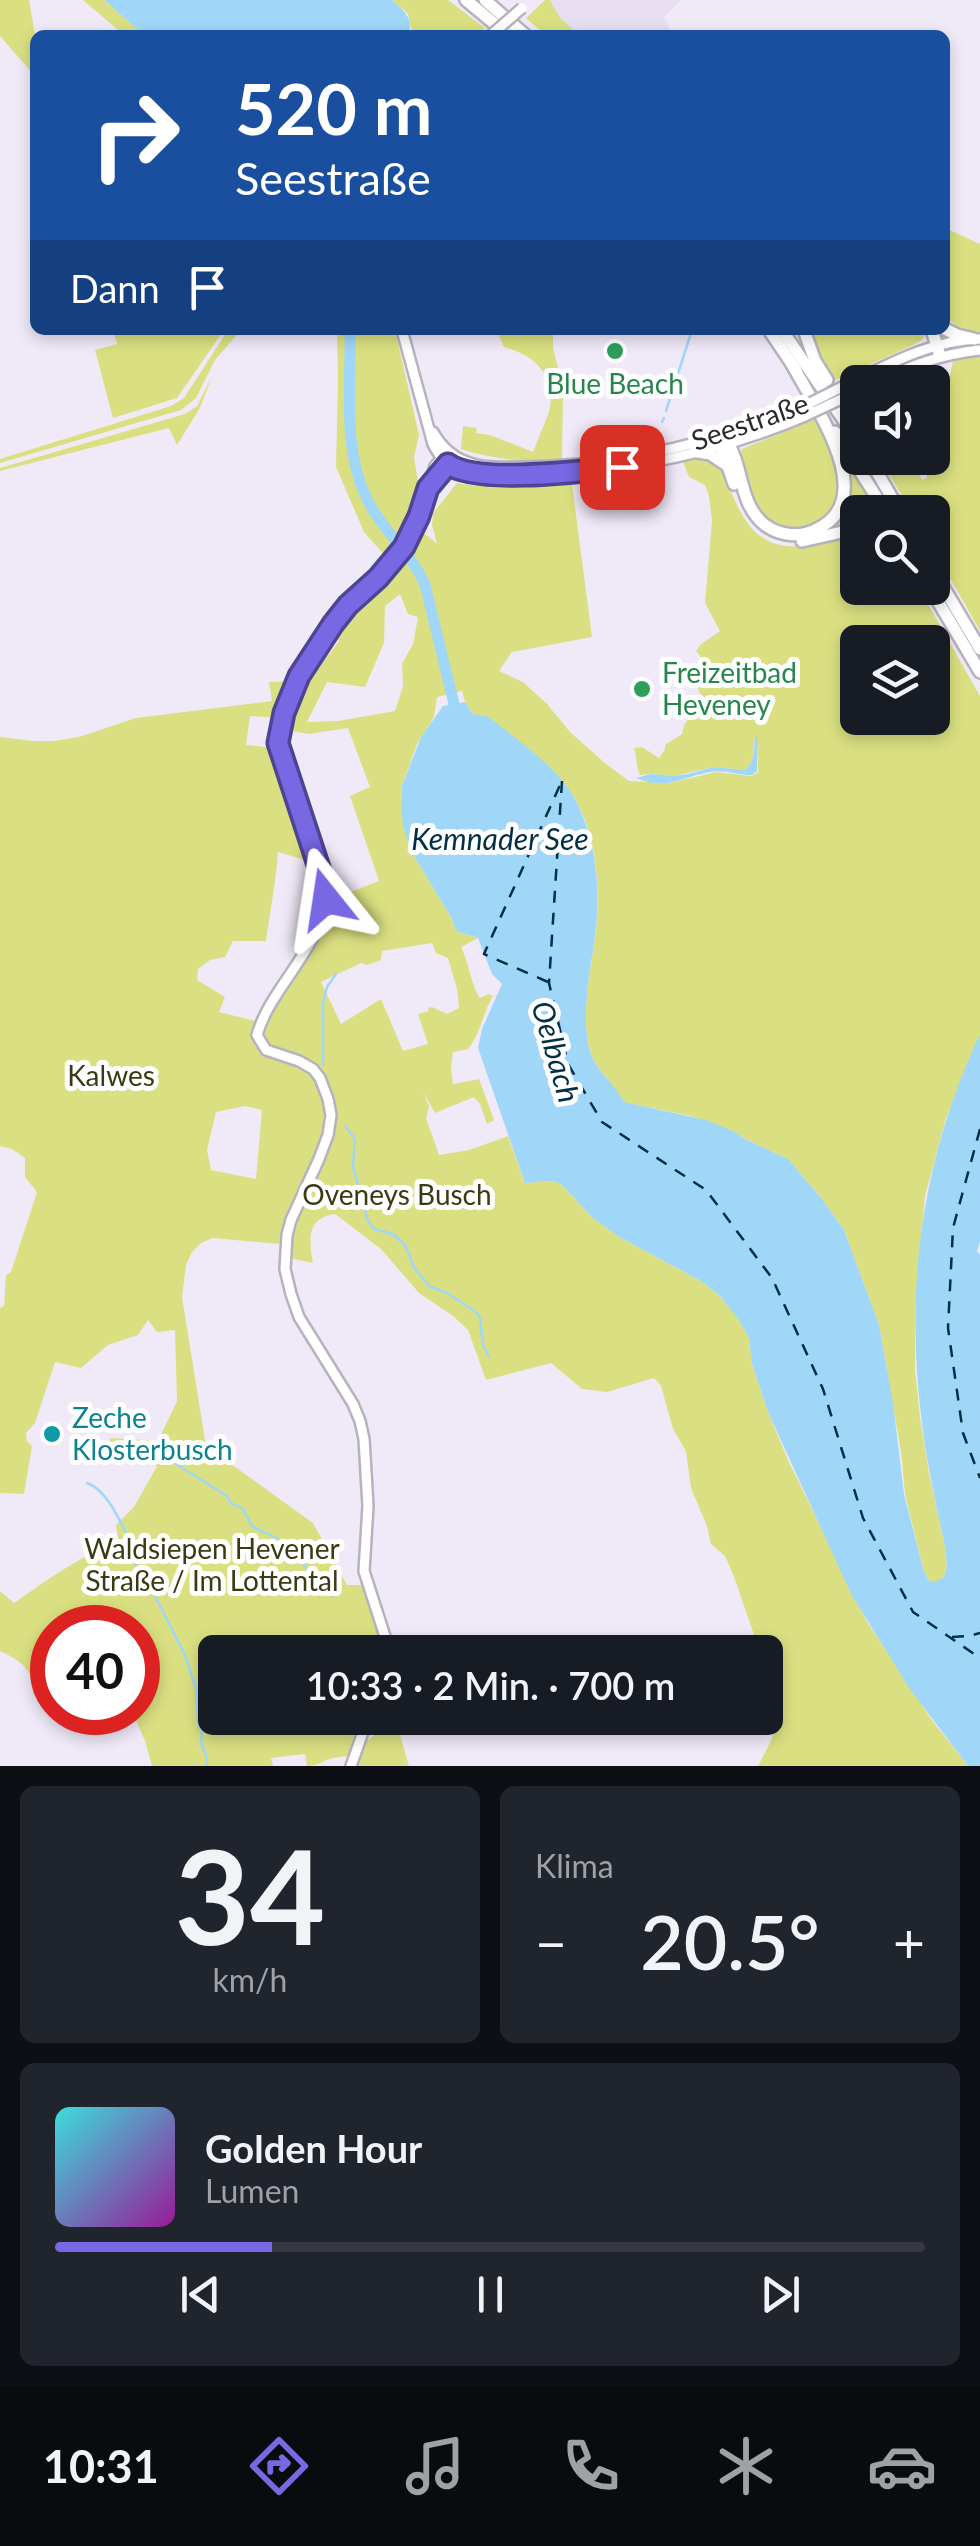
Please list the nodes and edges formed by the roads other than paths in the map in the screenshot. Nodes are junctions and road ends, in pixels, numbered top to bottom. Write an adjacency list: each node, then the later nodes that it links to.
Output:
1 (466, 0): 5 (highway)
2 (485, 0): 6 (highway)
3 (532, 0): 4 (street, bridge)
4 (497, 30)
5 (502, 30)
6 (519, 30)
7 (950, 333): 14 (highway)
8 (403, 335): 24 (street)
9 (772, 335): 16 (highway)
10 (785, 335): 21 (highway)
11 (806, 335): 20 (highway)
12 (934, 335): 15 (highway)
13 (942, 335): 15 (highway)
14 (978, 342): 15 (street, Seestraße)
15 (942, 350): 17 (street, Seestraße); 18 (street, Seestraße)
16 (792, 364): 22 (highway); 26 (highway)
17 (889, 365)
18 (912, 365)
19 (840, 395): 22 (street, Seestraße, bridge)
20 (840, 403)
21 (840, 415)
22 (724, 442): 23 (street, Seestraße); 24 (street, Seestraße); 25 (highway)
23 (698, 452): 24 (street, Seestraße); 25 (highway)
24 (447, 458): 32 (street)
25 (727, 466): 27 (highway)
26 (875, 495)
27 (840, 532)
28 (950, 599): 30 (highway)
29 (936, 605): 31 (highway)
30 (980, 650)
31 (980, 672)
32 (384, 1635)
33 (362, 1735): 34 (street)
34 (351, 1766)

